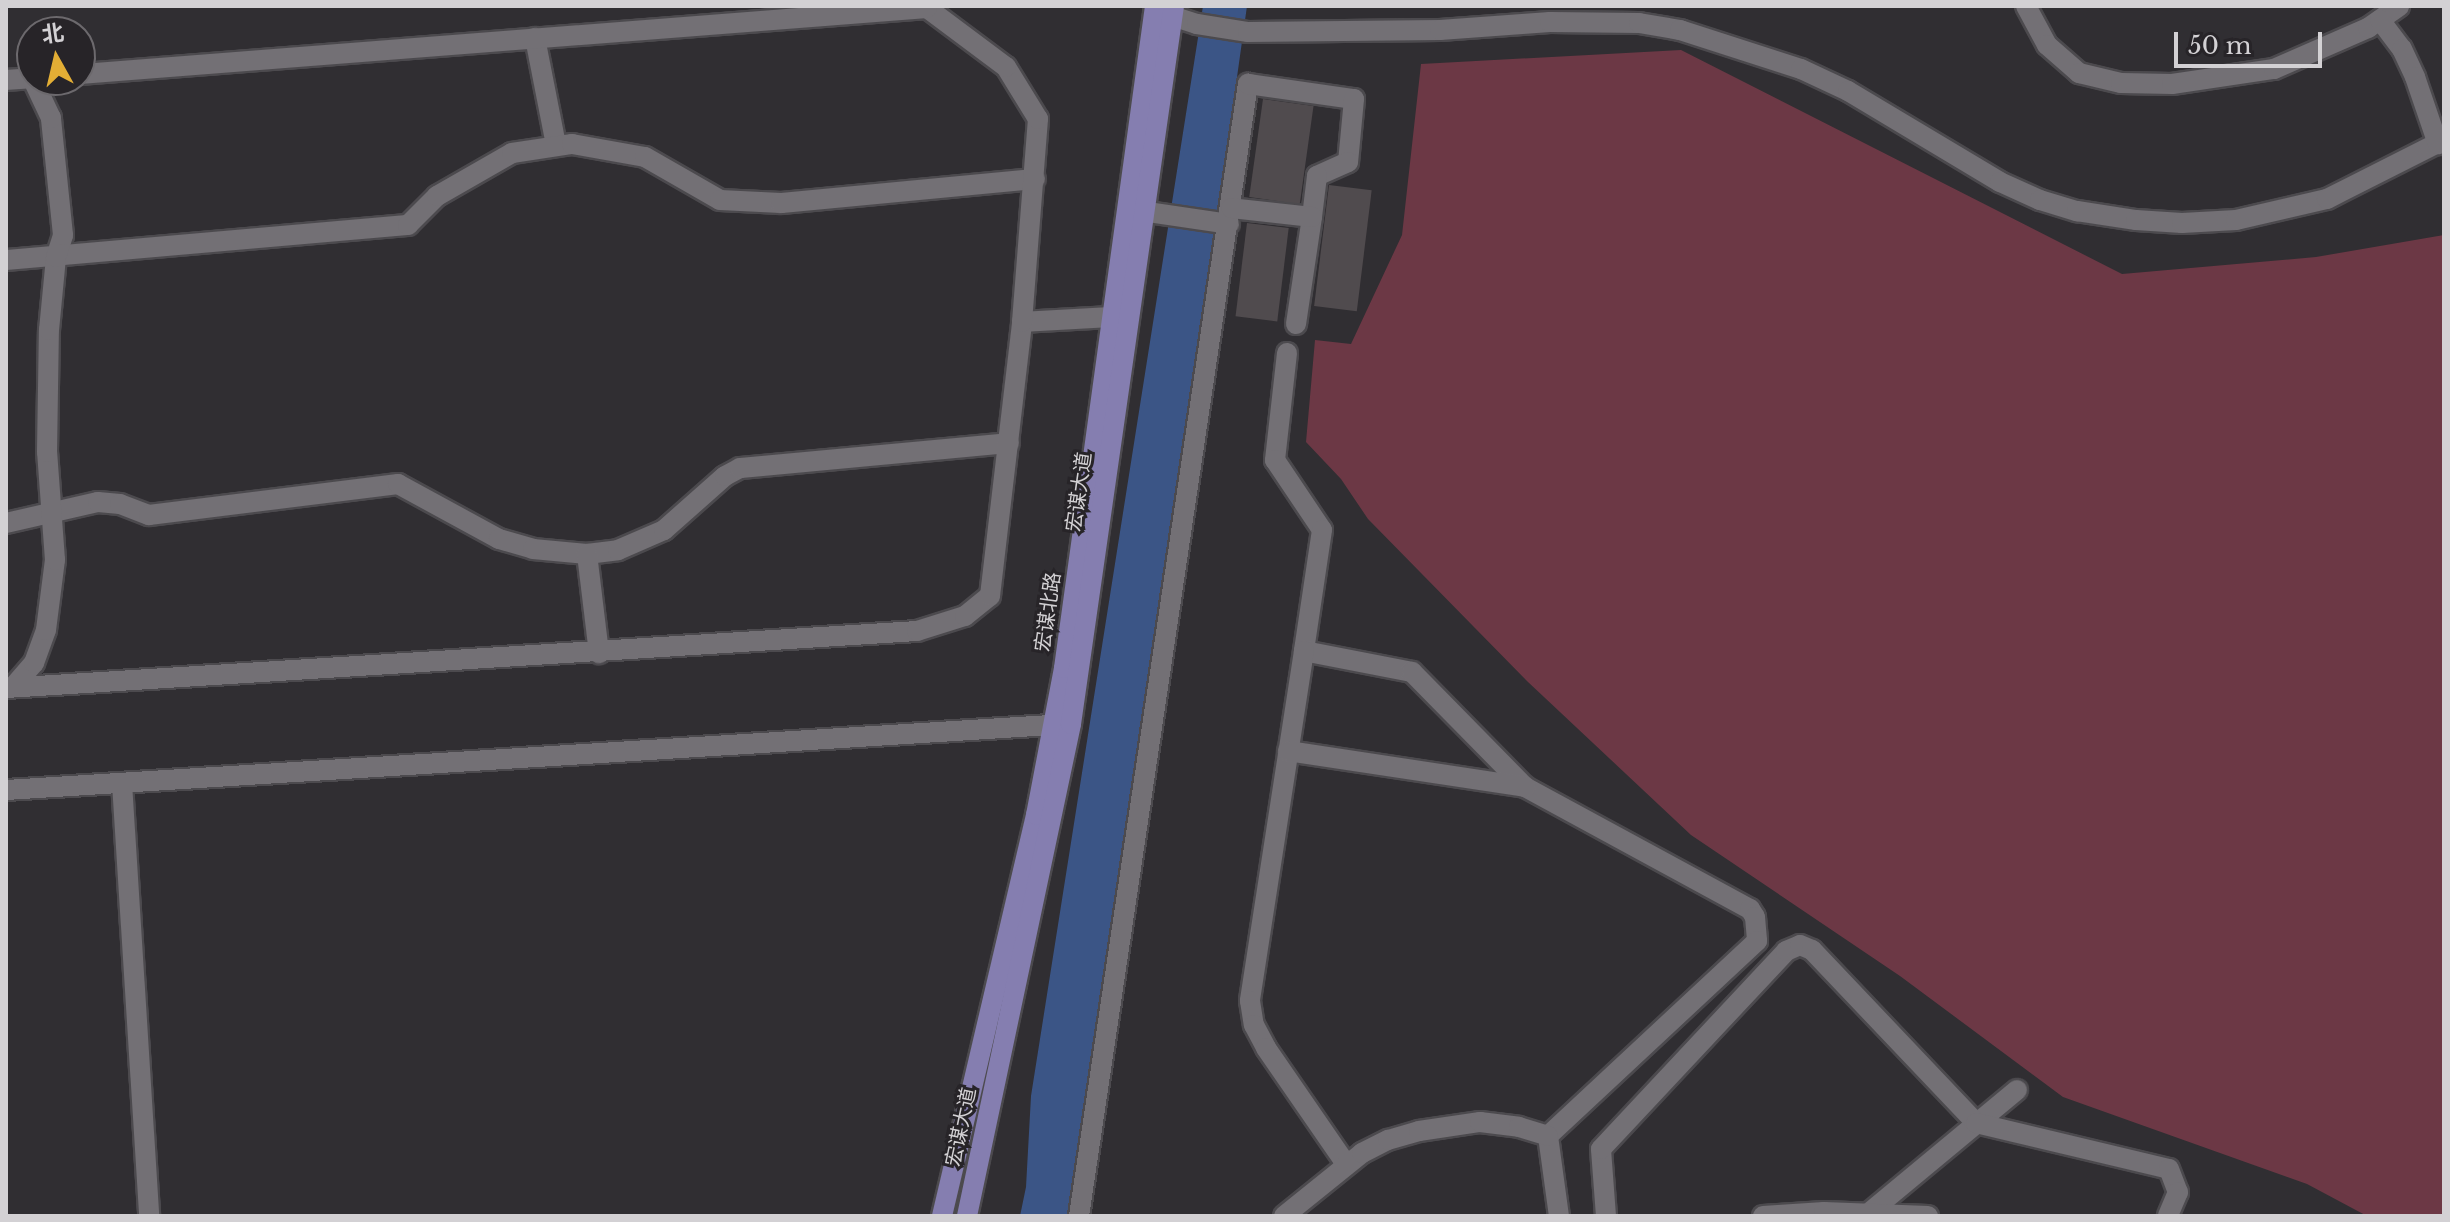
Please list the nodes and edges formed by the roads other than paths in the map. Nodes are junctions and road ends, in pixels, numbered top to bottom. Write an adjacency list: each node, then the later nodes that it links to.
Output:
1 (2026, 6): 5 (street)
2 (2399, 6): 5 (street)
3 (1167, 9): 4 (street); 12 (main road, 宏谋大道)
4 (1640, 14): 9 (street)
5 (2380, 20): 9 (street)
6 (535, 38): 7 (street); 10 (street); 11 (street)
7 (96, 73)
8 (40, 96): 15 (street)
9 (2441, 142)
10 (556, 145): 11 (street); 15 (street)
11 (1035, 179): 18 (street)
12 (1136, 210): 13 (street); 17 (main road, 宏谋大道)
13 (1230, 216): 14 (street); 14 (street); 41 (street)
14 (1312, 217): 19 (street)
15 (56, 257): 16 (street); 22 (street)
16 (6, 260)
17 (1120, 316): 18 (street); 28 (main road, 宏谋大道)
18 (1022, 322): 21 (street)
19 (1296, 324)
20 (1287, 353): 25 (street)
21 (1009, 443): 24 (street); 26 (street)
22 (49, 512): 23 (street); 24 (street); 27 (street)
23 (6, 523)
24 (587, 554): 26 (street)
25 (1304, 651): 29 (street); 31 (street)
26 (599, 653): 27 (street)
27 (10, 688)
28 (1062, 724): 30 (street); 39 (main road); 40 (main road, 宏谋大道)
29 (1288, 751): 31 (street); 36 (street)
30 (122, 783): 32 (street); 38 (street)
31 (1525, 787): 35 (street)
32 (6, 790)
33 (2017, 1090): 34 (street)
34 (1976, 1123): 37 (street); 44 (street); 47 (street)
35 (1548, 1136): 36 (street); 43 (street)
36 (1346, 1164): 42 (street)
37 (1870, 1212): 45 (street); 46 (street)
38 (149, 1216)
39 (942, 1216)
40 (967, 1216)
41 (1079, 1216)
42 (1284, 1216)
43 (1559, 1216)
44 (1606, 1216)
45 (1763, 1216)
46 (1928, 1216)
47 (2168, 1216)

